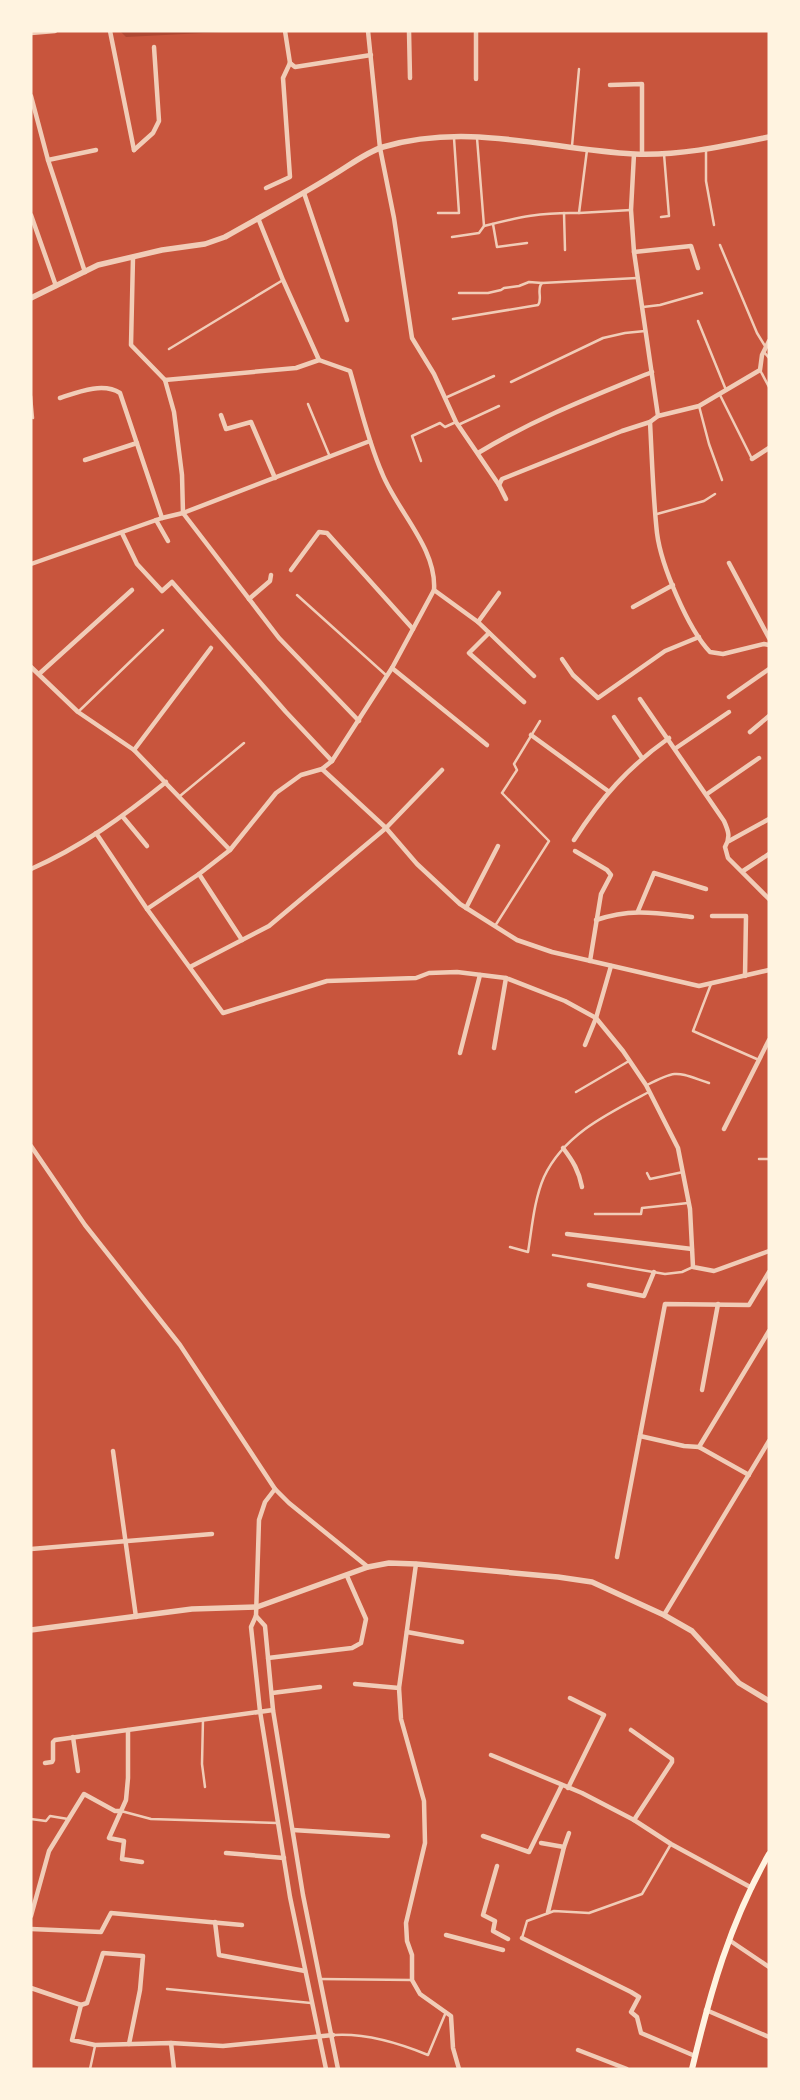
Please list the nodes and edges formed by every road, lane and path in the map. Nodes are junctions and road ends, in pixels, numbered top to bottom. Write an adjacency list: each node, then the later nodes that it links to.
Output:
1 (55, 31): 7 (street)
2 (110, 31): 8 (street)
3 (284, 31): 10 (street)
4 (368, 31): 9 (street)
5 (409, 31): 12 (street)
6 (476, 31): 13 (street)
7 (31, 34)
8 (154, 47)
9 (371, 55): 10 (street); 19 (street)
10 (290, 63): 28 (street)
11 (579, 69): 20 (lane)
12 (410, 78)
13 (476, 79)
14 (610, 85): 26 (street)
15 (31, 96): 27 (street)
16 (454, 136): 17 (street); 19 (street); 31 (lane)
17 (477, 137): 20 (street); 38 (lane)
18 (769, 137): 23 (street)
19 (380, 148): 29 (street); 75 (street)
20 (572, 148): 22 (street)
21 (96, 150): 27 (street)
22 (586, 150): 25 (street); 33 (lane)
23 (706, 150): 24 (street); 39 (lane)
24 (664, 153): 26 (street); 35 (lane)
25 (634, 154): 26 (street); 30 (street)
26 (642, 154)
27 (48, 160): 47 (street)
28 (266, 188)
29 (304, 193): 36 (street); 57 (street)
30 (631, 210): 33 (lane); 44 (street)
31 (438, 213)
32 (564, 213): 33 (lane); 37 (lane); 43 (lane)
33 (579, 213)
34 (31, 215): 51 (street)
35 (661, 217)
36 (258, 218): 45 (street); 49 (street)
37 (493, 224): 38 (lane); 41 (lane)
38 (484, 226): 40 (lane)
39 (714, 226)
40 (452, 237)
41 (527, 243)
42 (720, 245): 61 (lane)
43 (565, 250)
44 (634, 252): 46 (street); 48 (street)
45 (133, 257): 47 (street); 68 (street)
46 (698, 268)
47 (84, 272): 51 (street)
48 (638, 278): 50 (lane); 55 (street)
49 (283, 280): 62 (lane); 64 (street)
50 (542, 283): 52 (lane); 56 (lane)
51 (56, 286): 54 (street)
52 (459, 293)
53 (702, 293): 55 (lane)
54 (31, 298)
55 (642, 307): 59 (street)
56 (453, 319)
57 (347, 320)
58 (698, 320): 71 (lane)
59 (645, 331): 66 (street); 69 (lane)
60 (769, 340): 61 (street)
61 (764, 348): 63 (lane); 65 (street)
62 (169, 349)
63 (769, 358)
64 (319, 360): 68 (street); 84 (street)
65 (760, 370): 70 (lane); 71 (street)
66 (652, 372): 80 (street); 87 (street)
67 (494, 376): 75 (lane)
68 (165, 380): 97 (street)
69 (511, 382)
70 (769, 387)
71 (726, 392): 72 (street)
72 (720, 395): 78 (street); 89 (lane)
73 (31, 396): 81 (lane)
74 (60, 398): 85 (street)
75 (446, 398): 83 (street)
76 (308, 404): 88 (lane)
77 (499, 406): 83 (lane)
78 (699, 406): 80 (street); 93 (lane)
79 (221, 415): 92 (street)
80 (658, 416): 82 (street)
81 (32, 418)
82 (650, 422): 94 (street); 98 (street)
83 (457, 424): 87 (street); 91 (lane)
84 (370, 441): 88 (street); 109 (street)
85 (137, 444): 90 (street); 99 (street)
86 (769, 448): 89 (street)
87 (478, 454): 94 (street)
88 (330, 457): 92 (street)
89 (752, 459)
90 (85, 460)
91 (421, 461)
92 (275, 478): 97 (street)
93 (722, 480)
94 (499, 485): 96 (street)
95 (716, 494): 98 (lane)
96 (506, 499)
97 (183, 513): 99 (street); 112 (street)
98 (657, 514): 107 (street)
99 (162, 518): 100 (street)
100 (156, 520): 101 (street); 102 (street)
101 (122, 532): 104 (street); 147 (street)
102 (168, 541)
103 (729, 562): 119 (street)
104 (31, 564)
105 (291, 570): 115 (street)
106 (270, 576): 112 (street)
107 (673, 585): 113 (street); 118 (street)
108 (132, 590): 126 (street)
109 (434, 590): 114 (street); 115 (street)
110 (499, 593): 114 (street)
111 (297, 595): 127 (lane)
112 (249, 599): 136 (street)
113 (632, 607)
114 (478, 622): 117 (street)
115 (413, 629): 124 (street)
116 (162, 630): 132 (lane)
117 (489, 634): 128 (street); 131 (street)
118 (699, 637): 120 (street); 122 (street)
119 (769, 638)
120 (769, 645)
121 (211, 648): 144 (street)
122 (562, 659)
123 (31, 667): 126 (street)
124 (392, 668): 127 (street); 142 (street)
125 (769, 669): 129 (street)
126 (39, 674): 132 (street)
127 (386, 676): 136 (street)
128 (534, 676)
129 (729, 697)
130 (640, 699): 140 (street)
131 (524, 702)
132 (78, 712): 144 (street)
133 (729, 712): 143 (street)
134 (769, 716): 138 (street)
135 (614, 717): 145 (street)
136 (359, 721): 147 (street)
137 (540, 721): 139 (lane)
138 (750, 732)
139 (531, 735): 151 (street); 176 (lane)
140 (669, 738): 143 (street); 145 (street)
141 (244, 743): 153 (lane)
142 (487, 745)
143 (676, 748): 152 (street)
144 (134, 750): 150 (street)
145 (642, 758): 151 (street)
146 (759, 758): 152 (street)
147 (332, 761): 148 (street)
148 (322, 769): 156 (street); 162 (street)
149 (442, 770): 156 (street)
150 (166, 782): 153 (street); 154 (street)
151 (608, 791): 158 (street)
152 (707, 794): 159 (street)
153 (180, 796): 162 (street)
154 (123, 817): 157 (street); 160 (street)
155 (769, 819): 159 (street)
156 (386, 828): 170 (street); 177 (street)
157 (96, 834): 165 (street); 171 (street)
158 (574, 840)
159 (729, 841): 166 (street)
160 (147, 846)
161 (498, 846): 170 (street)
162 (230, 850): 167 (street)
163 (575, 851): 175 (street)
164 (769, 854): 166 (street)
165 (31, 869)
166 (743, 871): 169 (street)
167 (199, 874): 171 (street); 177 (street)
168 (706, 889): 172 (street)
169 (769, 899)
170 (466, 908): 176 (street)
171 (147, 909): 179 (street)
172 (638, 911): 174 (street); 175 (street)
173 (712, 916): 183 (street)
174 (692, 917)
175 (596, 920): 178 (street)
176 (495, 926): 178 (street)
177 (242, 940): 179 (street)
178 (590, 961): 180 (street)
179 (190, 966): 182 (street)
180 (611, 966): 185 (street); 186 (street)
181 (769, 970): 183 (street)
182 (480, 975): 184 (street); 190 (street)
183 (745, 976): 185 (street)
184 (506, 978): 186 (street); 189 (street)
185 (712, 983): 191 (lane)
186 (596, 1018): 188 (street); 192 (street)
187 (769, 1040): 191 (street)
188 (585, 1045)
189 (494, 1048)
190 (460, 1053)
191 (759, 1060): 197 (street)
192 (629, 1061): 194 (street); 195 (lane)
193 (708, 1084): 194 (lane)
194 (646, 1085): 196 (street)
195 (576, 1092)
196 (649, 1092): 199 (lane); 202 (street)
197 (724, 1129)
198 (31, 1146): 224 (street)
199 (563, 1148): 204 (street); 208 (lane)
200 (759, 1159): 201 (lane)
201 (769, 1159)
202 (683, 1172): 203 (lane); 205 (street)
203 (647, 1173)
204 (582, 1187)
205 (689, 1203): 206 (lane); 209 (street)
206 (595, 1214)
207 (566, 1234): 209 (street)
208 (510, 1247)
209 (692, 1249): 212 (street)
210 (769, 1251): 212 (street)
211 (553, 1255): 213 (lane)
212 (693, 1266): 213 (lane)
213 (654, 1272): 215 (street)
214 (769, 1272): 216 (street)
215 (589, 1285)
216 (718, 1304): 218 (street); 219 (street)
217 (769, 1331): 221 (street)
218 (702, 1390)
219 (640, 1436): 221 (street); 228 (street)
220 (769, 1441): 223 (street)
221 (699, 1448): 223 (street)
222 (113, 1451): 226 (street)
223 (749, 1475): 233 (street)
224 (275, 1489): 230 (street); 232 (street)
225 (212, 1534): 226 (street)
226 (126, 1541): 227 (street); 235 (street)
227 (31, 1549)
228 (617, 1557)
229 (416, 1564): 230 (street); 233 (street); 237 (street)
230 (368, 1567): 231 (street)
231 (347, 1576): 232 (street); 239 (street)
232 (256, 1606): 234 (street); 235 (street)
233 (664, 1615): 245 (street)
234 (256, 1616): 239 (street); 247 (street)
235 (136, 1617): 236 (street)
236 (31, 1630)
237 (407, 1632): 238 (street); 242 (street)
238 (462, 1642)
239 (268, 1658): 243 (street)
240 (355, 1684): 242 (street)
241 (320, 1688): 243 (street)
242 (398, 1688): 291 (street)
243 (272, 1692): 246 (street)
244 (570, 1698): 257 (street)
245 (769, 1701)
246 (273, 1710): 247 (street); 263 (street)
247 (260, 1711): 248 (street); 262 (street)
248 (203, 1719): 249 (street); 256 (lane)
249 (128, 1730): 251 (street); 258 (street)
250 (631, 1730): 261 (street)
251 (73, 1737): 253 (street); 254 (street)
252 (491, 1755): 255 (street)
253 (45, 1763)
254 (78, 1771)
255 (562, 1785): 257 (street); 266 (street)
256 (205, 1787)
257 (568, 1788): 261 (street)
258 (121, 1811): 260 (street); 262 (lane); 273 (street)
259 (31, 1819): 260 (lane)
260 (68, 1820): 279 (street)
261 (634, 1820): 268 (street)
262 (278, 1823): 272 (street)
263 (293, 1830): 265 (street); 276 (street)
264 (570, 1833): 269 (street)
265 (388, 1836)
266 (483, 1836)
267 (541, 1844): 269 (street)
268 (670, 1844): 275 (street); 278 (lane)
269 (564, 1847): 278 (street)
270 (226, 1853): 272 (street)
271 (768, 1855): 275 (main road)
272 (284, 1858): 277 (street)
273 (142, 1862)
274 (497, 1866): 285 (street)
275 (752, 1888): 286 (main road)
276 (303, 1895): 277 (street); 290 (street)
277 (290, 1897): 289 (street)
278 (548, 1912): 284 (lane)
279 (31, 1916)
280 (215, 1922): 281 (street); 282 (street); 289 (street)
281 (242, 1925)
282 (31, 1929)
283 (446, 1934): 287 (street)
284 (522, 1938): 305 (street)
285 (508, 1939)
286 (728, 1939): 288 (street); 296 (main road)
287 (503, 1950)
288 (769, 1968)
289 (305, 1971): 294 (street)
290 (320, 1979): 291 (lane); 298 (street)
291 (412, 1980): 297 (street)
292 (31, 1988): 295 (street)
293 (167, 1990): 294 (lane)
294 (313, 2003): 300 (street)
295 (81, 2005): 302 (street); 303 (street)
296 (706, 2010): 299 (street); 305 (main road)
297 (446, 2012): 298 (lane); 310 (street)
298 (332, 2035): 300 (street); 309 (street)
299 (769, 2037)
300 (321, 2038): 301 (street); 308 (street)
301 (170, 2042): 302 (street); 307 (street)
302 (129, 2044): 303 (street)
303 (95, 2045): 306 (lane)
304 (578, 2050): 311 (street)
305 (695, 2056): 312 (main road)
306 (90, 2069)
307 (174, 2069)
308 (326, 2069)
309 (338, 2069)
310 (458, 2069)
311 (627, 2069)
312 (692, 2069)

